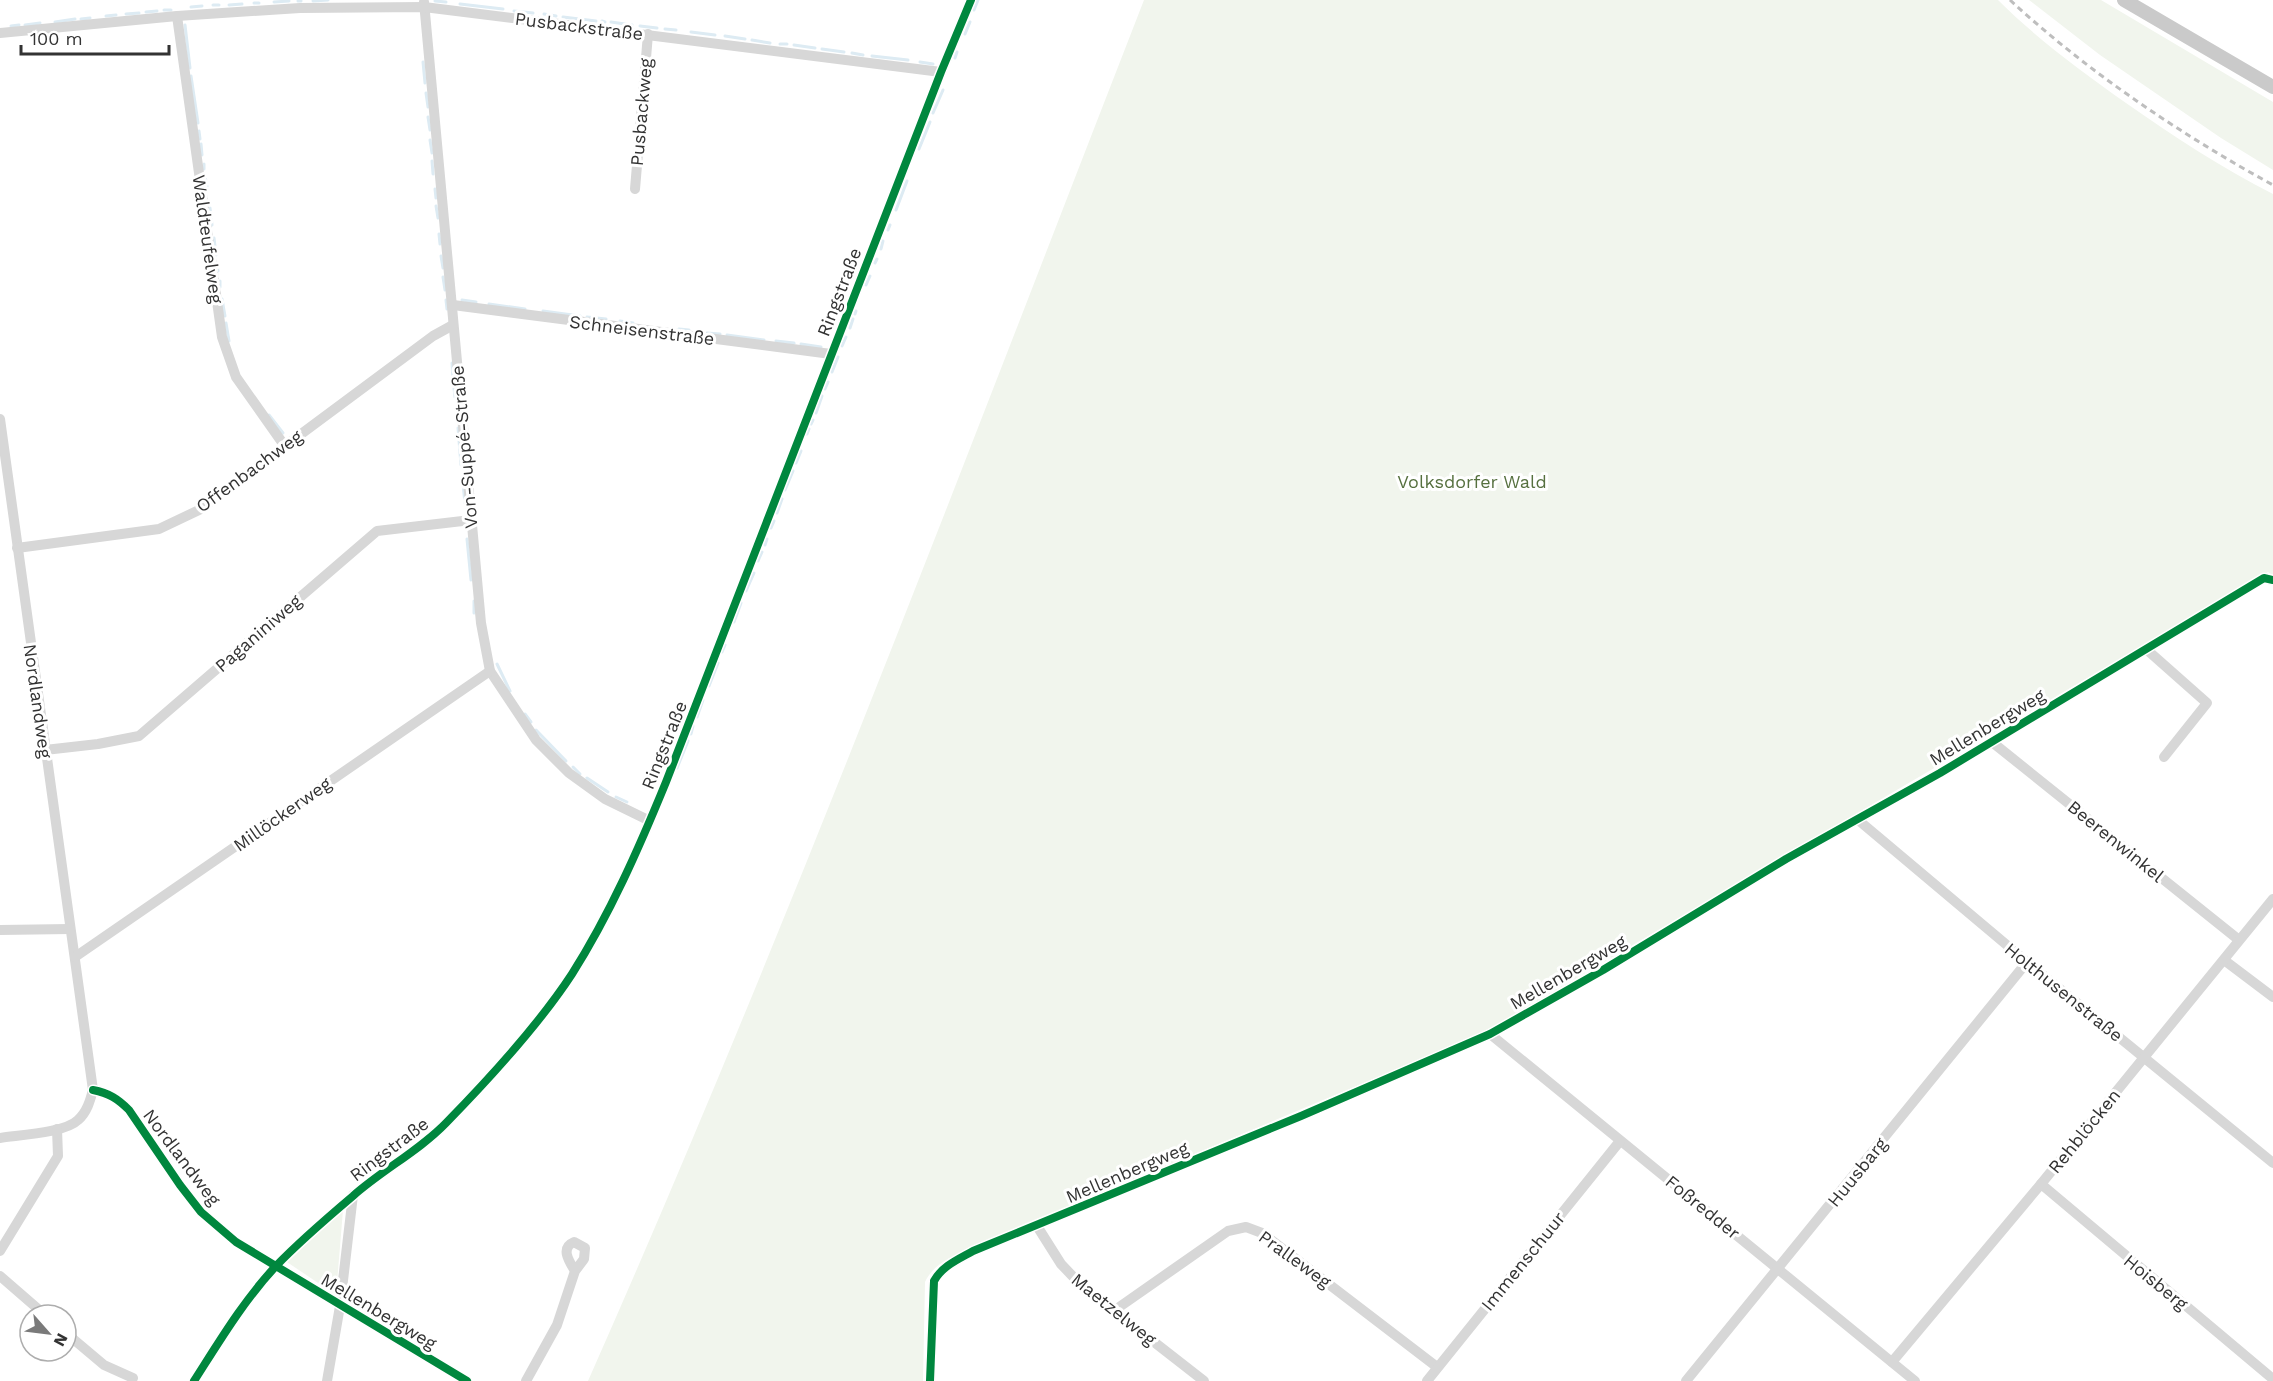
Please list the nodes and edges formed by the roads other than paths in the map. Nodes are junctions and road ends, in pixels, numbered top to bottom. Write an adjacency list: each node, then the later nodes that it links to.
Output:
1 (971, 0): 7 (street, Ringstraße)
2 (2124, 0): 8 (main road)
3 (424, 3): 4 (street, Pusbackstraße); 6 (street, Pusbackstraße); 10 (street, Von-Suppé-Straße)
4 (177, 15): 5 (street, Pusbackstraße); 14 (street, Waldteufelweg)
5 (0, 33)
6 (648, 34): 7 (street, Pusbackstraße); 9 (street, Pusbackweg)
7 (941, 72): 12 (street, Ringstraße)
8 (2273, 87)
9 (635, 189)
10 (453, 305): 11 (street, Von-Suppé-Straße); 12 (street, Schneisenstraße)
11 (453, 325): 14 (street, Offenbachweg); 15 (street, Von-Suppé-Straße)
12 (831, 354): 24 (street, Ringstraße)
13 (0, 419): 16 (street, Nordlandweg)
14 (284, 445): 16 (street, Offenbachweg)
15 (471, 519): 19 (street, Von-Suppé-Straße); 21 (street, Paganiniweg)
16 (17, 548): 21 (street, Nordlandweg)
17 (2273, 580): 18 (street, Mellenbergweg)
18 (2146, 649): 20 (street, Mellenbergweg); 22 (street)
19 (490, 671): 24 (street, Von-Suppé-Straße); 29 (street, Millöckerweg)
20 (1992, 742): 23 (street, Mellenbergweg); 28 (street, Beerenwinkel)
21 (45, 750): 26 (street, Nordlandweg)
22 (2164, 757)
23 (1857, 819): 31 (street, Holthusenstraße); 33 (street, Mellenbergweg)
24 (650, 821): 41 (street, Ringstraße)
25 (2273, 899): 28 (street, Rehblöcken)
26 (70, 929): 27 (street); 29 (street, Nordlandweg)
27 (0, 930)
28 (2239, 940): 30 (street, Rehblöcken)
29 (75, 957): 35 (street, Nordlandweg)
30 (2224, 960): 32 (street); 34 (street, Rehblöcken)
31 (2027, 962): 34 (street, Holthusenstraße); 45 (street, Huusbarg)
32 (2273, 997)
33 (1490, 1035): 38 (street, Foßredder); 42 (street, Mellenbergweg)
34 (2144, 1057): 39 (street, Holthusenstraße); 40 (street, Rehblöcken)
35 (93, 1090): 36 (street); 44 (street, Nordlandweg)
36 (57, 1129): 37 (street); 43 (street)
37 (0, 1138)
38 (1620, 1141): 45 (street, Foßredder); 53 (street, Immenschuur)
39 (2273, 1163)
40 (2040, 1184): 52 (street, Rehblöcken); 55 (street, Hoisberg)
41 (353, 1195): 44 (street, Ringstraße); 49 (street)
42 (1037, 1226): 50 (street, Maetzelweg); 60 (street, Mellenbergweg)
43 (0, 1251)
44 (276, 1266): 49 (street, Mellenbergweg); 56 (street, Ringstraße)
45 (1779, 1268): 52 (street, Foßredder); 63 (street, Huusbarg)
46 (575, 1271): 59 (street)
47 (0, 1276): 48 (street)
48 (31, 1303)
49 (340, 1306): 57 (street); 58 (street, Mellenbergweg)
50 (1115, 1310): 53 (street, Pralleweg); 61 (street, Maetzelweg)
51 (78, 1343): 54 (street)
52 (1892, 1362): 64 (street, Foßredder)
53 (1437, 1367): 62 (street, Immenschuur)
54 (133, 1378)
55 (2273, 1378)
56 (194, 1381)
57 (327, 1381)
58 (467, 1381)
59 (526, 1381)
60 (930, 1381)
61 (1204, 1381)
62 (1426, 1381)
63 (1686, 1381)
64 (1915, 1381)

